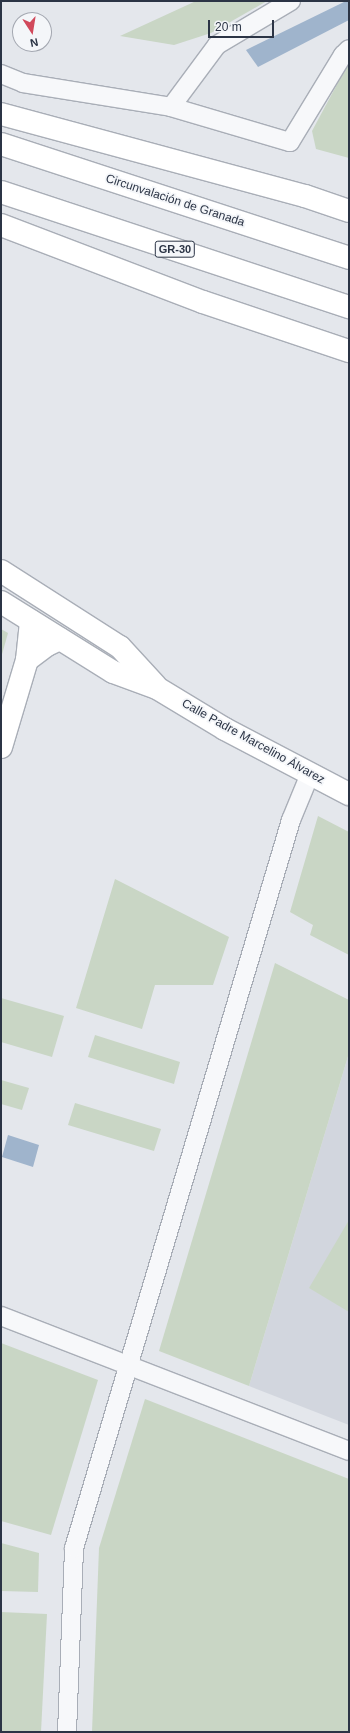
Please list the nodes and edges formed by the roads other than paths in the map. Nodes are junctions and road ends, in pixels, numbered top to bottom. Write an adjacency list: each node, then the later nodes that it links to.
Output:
1 (291, 1): 4 (street)
2 (349, 49): 4 (street)
3 (1, 74): 4 (street)
4 (171, 107)
5 (1, 114): 8 (main road)
6 (1, 144): 10 (main road, Circunvalación de Granada)
7 (1, 192): 11 (main road, GR-30)
8 (349, 211)
9 (1, 225): 12 (main road)
10 (349, 258)
11 (349, 307)
12 (349, 351)
13 (1, 571): 19 (main road, Calle Padre Marcelino Álvarez)
14 (1, 582): 16 (main road)
15 (1, 602): 16 (main road, Calle Padre Marcelino Álvarez)
16 (31, 622): 17 (main road, Calle Padre Marcelino Álvarez); 18 (main road)
17 (60, 639): 18 (main road); 19 (main road, Calle Padre Marcelino Álvarez)
18 (27, 660): 20 (main road)
19 (157, 688): 21 (main road, Calle Padre Marcelino Álvarez)
20 (1, 747)
21 (310, 774): 22 (main road, Calle Padre Marcelino Álvarez); 24 (street)
22 (349, 794)
23 (1, 1316): 24 (street)
24 (128, 1365): 25 (street); 26 (street)
25 (349, 1451)
26 (67, 1732)

